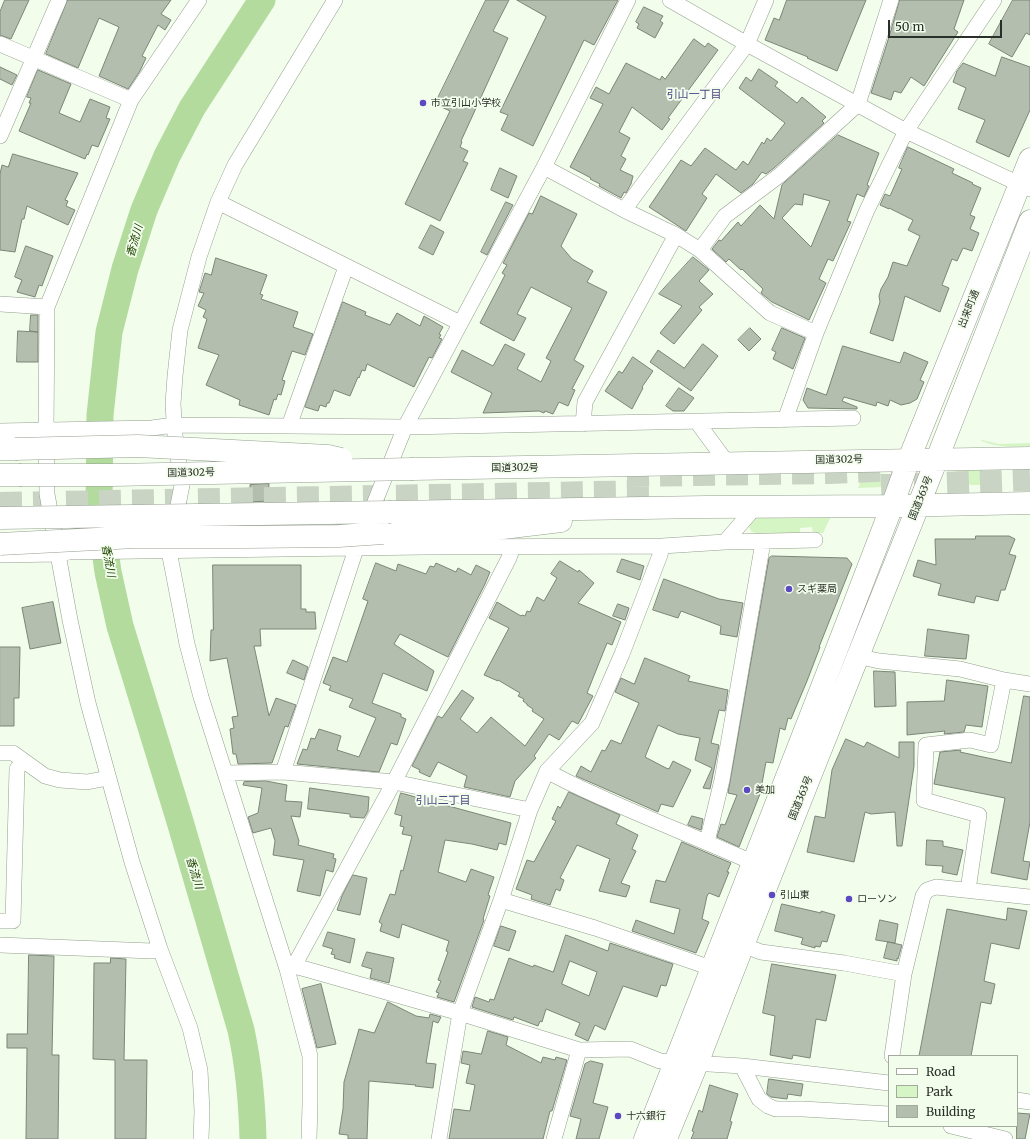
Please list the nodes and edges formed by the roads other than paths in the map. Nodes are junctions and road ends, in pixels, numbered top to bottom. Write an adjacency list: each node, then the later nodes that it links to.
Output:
1 (60, 0): 11 (street)
2 (199, 0): 12 (street)
3 (335, 0): 19 (street)
4 (628, 0): 17 (street)
5 (670, 0): 10 (street)
6 (766, 0): 10 (street)
7 (891, 0): 13 (street)
8 (994, 0): 14 (street)
9 (0, 44): 11 (street)
10 (747, 44): 13 (street); 20 (street)
11 (34, 58): 12 (street); 15 (street)
12 (131, 100): 26 (street)
13 (858, 104): 14 (street); 23 (street)
14 (906, 131): 18 (street); 28 (street)
15 (0, 136)
16 (1030, 159): 18 (main road, 出来町通)
17 (544, 167): 20 (street); 27 (street)
18 (1025, 187): 40 (main road, 出来町通)
19 (218, 202): 24 (street); 33 (street)
20 (624, 210): 22 (street)
21 (1030, 220): 41 (main road)
22 (676, 235): 23 (street); 32 (street)
23 (700, 250): 28 (street)
24 (346, 267): 27 (street); 34 (street)
25 (0, 304): 26 (street)
26 (47, 307): 36 (street)
27 (460, 323): 35 (street)
28 (816, 333): 30 (street)
29 (853, 418): 30 (street)
30 (784, 420): 31 (street)
31 (697, 422): 32 (street); 42 (street)
32 (583, 424): 35 (street)
33 (174, 425): 34 (street); 36 (street); 58 (street)
34 (289, 426): 35 (street)
35 (405, 428): 57 (street)
36 (46, 430): 37 (street); 60 (street)
37 (0, 431)
38 (8, 449): 43 (main road, bridge)
39 (1030, 458): 41 (main road, 国道302号)
40 (909, 459): 41 (main road, 国道302号); 42 (main road, 国道302号); 48 (main road, 国道363号)
41 (937, 459): 46 (main road, 国道363号)
42 (728, 464): 43 (main road, 国道302号, bridge)
43 (376, 469): 44 (main road, 国道302号, bridge)
44 (9, 475)
45 (1030, 503): 46 (main road)
46 (918, 505): 48 (main road); 61 (main road, 国道363号)
47 (756, 506): 48 (main road); 49 (main road); 52 (street)
48 (892, 506): 73 (main road, 国道363号)
49 (669, 508): 50 (main road, bridge); 58 (main road, bridge)
50 (0, 518)
51 (809, 537): 53 (street)
52 (725, 542): 53 (street); 55 (street)
53 (762, 542): 72 (street)
54 (0, 544): 58 (main road, bridge)
55 (662, 546): 56 (street); 66 (street)
56 (513, 547): 57 (street); 70 (street)
57 (356, 548): 58 (street); 67 (street)
58 (170, 549): 60 (street); 68 (street)
59 (0, 555): 60 (street)
60 (64, 558): 69 (street)
61 (857, 656): 62 (street); 79 (main road, 国道363号)
62 (1004, 680): 63 (street); 74 (street)
63 (1030, 684)
64 (0, 753): 65 (street)
65 (23, 760): 69 (street); 77 (street)
66 (547, 771): 71 (street); 72 (street)
67 (283, 772): 68 (street); 70 (street)
68 (226, 773): 81 (street)
69 (108, 778): 80 (street)
70 (394, 782): 71 (street); 81 (street)
71 (530, 810): 76 (street)
72 (707, 842): 73 (street)
73 (754, 863): 82 (main road, 国道363号)
74 (968, 890): 75 (street); 83 (street)
75 (1030, 897)
76 (501, 900): 82 (street); 84 (street)
77 (0, 921)
78 (0, 945): 80 (street)
79 (743, 945): 83 (street); 88 (main road, 国道363号)
80 (160, 949): 95 (street)
81 (290, 967): 84 (street); 96 (street)
82 (711, 968): 87 (main road, 国道363号)
83 (904, 974): 86 (street)
84 (460, 1013): 85 (street); 97 (street)
85 (579, 1050): 87 (street); 98 (street)
86 (892, 1055)
87 (675, 1062): 88 (street); 99 (main road, 国道363号)
88 (697, 1064): 89 (street); 100 (main road, 国道363号)
89 (742, 1066): 90 (street); 93 (street)
90 (888, 1081)
91 (1018, 1100): 92 (street)
92 (1030, 1102)
93 (888, 1114)
94 (955, 1127): 101 (street)
95 (202, 1139)
96 (309, 1139)
97 (439, 1139)
98 (554, 1139)
99 (645, 1139)
100 (666, 1139)
101 (1005, 1139)

